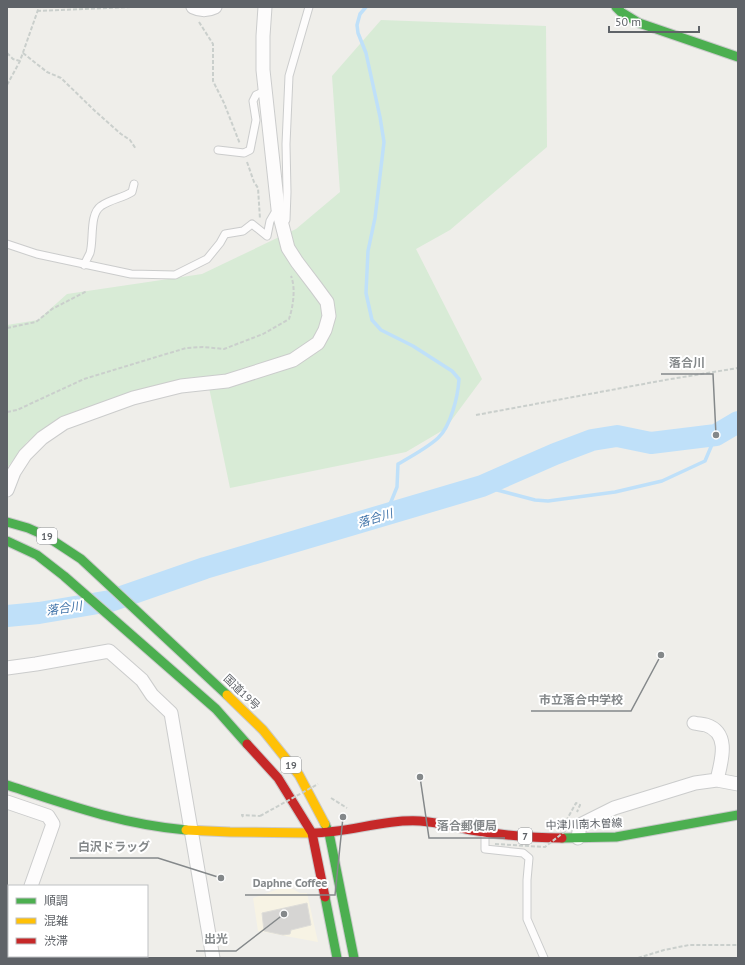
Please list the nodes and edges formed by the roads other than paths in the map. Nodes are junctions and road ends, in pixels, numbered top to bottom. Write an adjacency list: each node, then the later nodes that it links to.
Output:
1 (215, 7): 5 (street)
2 (265, 7): 7 (street)
3 (309, 7): 11 (lane)
4 (616, 7): 6 (main road)
5 (194, 8)
6 (738, 57)
7 (265, 91): 8 (lane); 10 (street)
8 (218, 150)
9 (134, 184): 13 (lane)
10 (278, 209): 11 (street); 13 (lane)
11 (281, 223): 14 (street)
12 (7, 244): 13 (lane)
13 (84, 265)
14 (7, 490)
15 (7, 522): 27 (main road, 国道19号 / 19)
16 (7, 541): 26 (main road, 19)
17 (7, 668): 24 (street)
18 (694, 723): 19 (street)
19 (717, 780): 20 (street); 28 (street)
20 (738, 784)
21 (7, 785): 24 (main road, 中津川南木曽線)
22 (7, 802): 29 (street)
23 (738, 815): 28 (main road, 中津川南木曽線 / 7)
24 (191, 830): 26 (main road, 中津川南木曽線); 30 (street)
25 (485, 832): 27 (main road, 中津川南木曽線 / 7); 28 (main road, 中津川南木曽線 / 7); 33 (lane)
26 (312, 833): 27 (main road, 中津川南木曽線 / 7); 31 (main road, 19)
27 (329, 833): 32 (main road, 国道19号 / 19)
28 (578, 838)
29 (31, 885)
30 (213, 958)
31 (337, 958)
32 (354, 958)
33 (544, 958)

